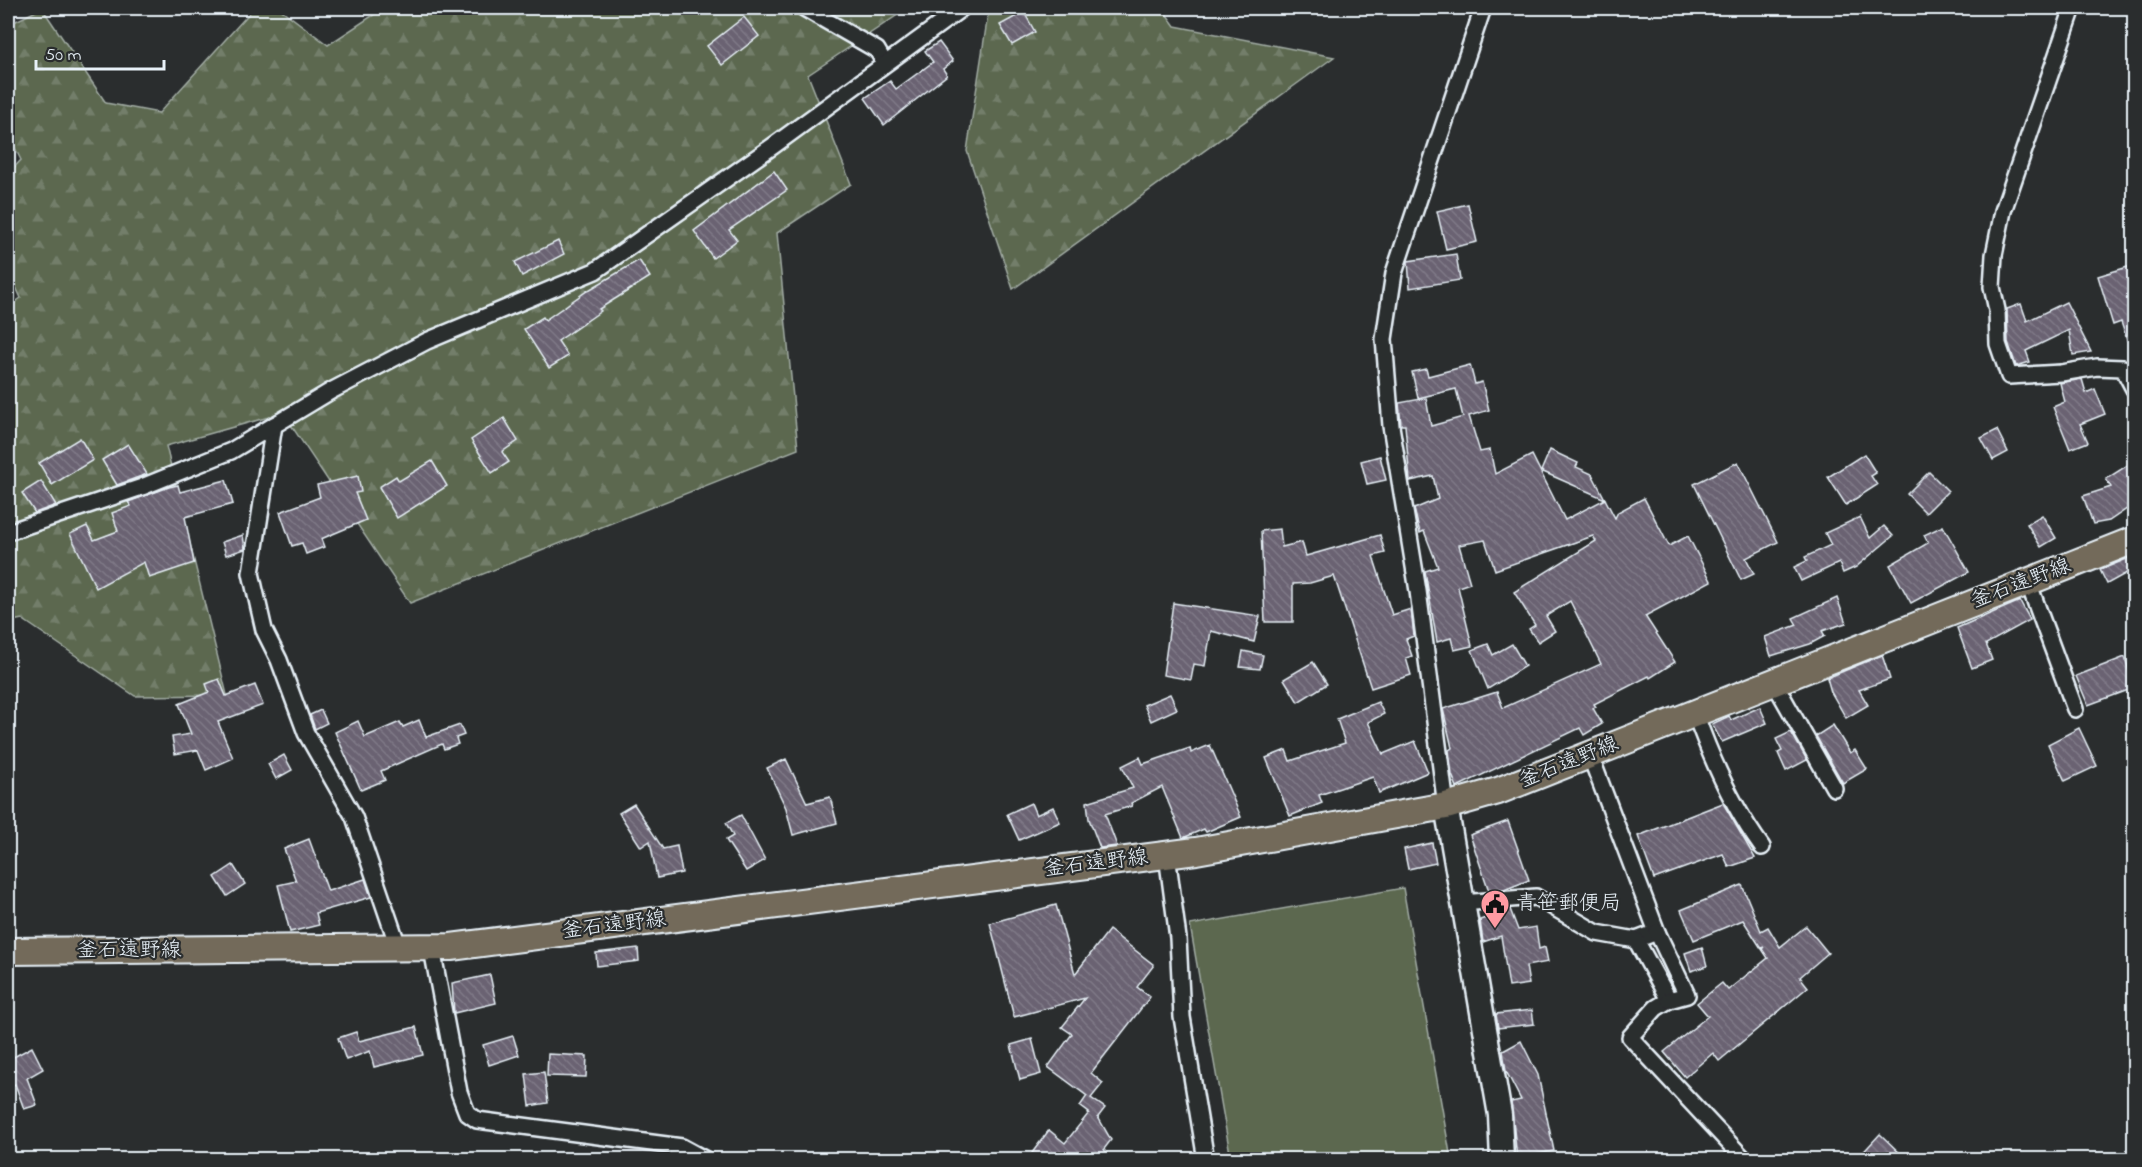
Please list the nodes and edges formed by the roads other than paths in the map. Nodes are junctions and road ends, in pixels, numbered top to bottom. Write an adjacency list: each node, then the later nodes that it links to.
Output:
1 (804, 8): 5 (street)
2 (962, 8): 5 (street)
3 (1483, 8): 16 (street)
4 (2073, 8): 6 (street)
5 (884, 62): 7 (street)
6 (2134, 388)
7 (274, 425): 8 (street); 22 (street)
8 (8, 532)
9 (2134, 540): 10 (main road, 釜石遠野線)
10 (2028, 582): 11 (main road, 釜石遠野線); 12 (street)
11 (1774, 682): 13 (main road, 釜石遠野線); 15 (street)
12 (2075, 709)
13 (1695, 713): 14 (main road, 釜石遠野線); 17 (street)
14 (1590, 755): 16 (main road, 釜石遠野線); 20 (street)
15 (1834, 788)
16 (1446, 806): 18 (main road, 釜石遠野線); 19 (street)
17 (1762, 847)
18 (1167, 855): 23 (main road, 釜石遠野線); 27 (street)
19 (1462, 903): 21 (street); 28 (street)
20 (1657, 932): 21 (street); 25 (street)
21 (1636, 940): 25 (street)
22 (399, 949): 23 (main road, 釜石遠野線); 24 (main road, 釜石遠野線)
23 (432, 949): 26 (street)
24 (8, 951)
25 (1669, 1000): 29 (street)
26 (706, 1160)
27 (1206, 1160)
28 (1503, 1160)
29 (1745, 1160)

